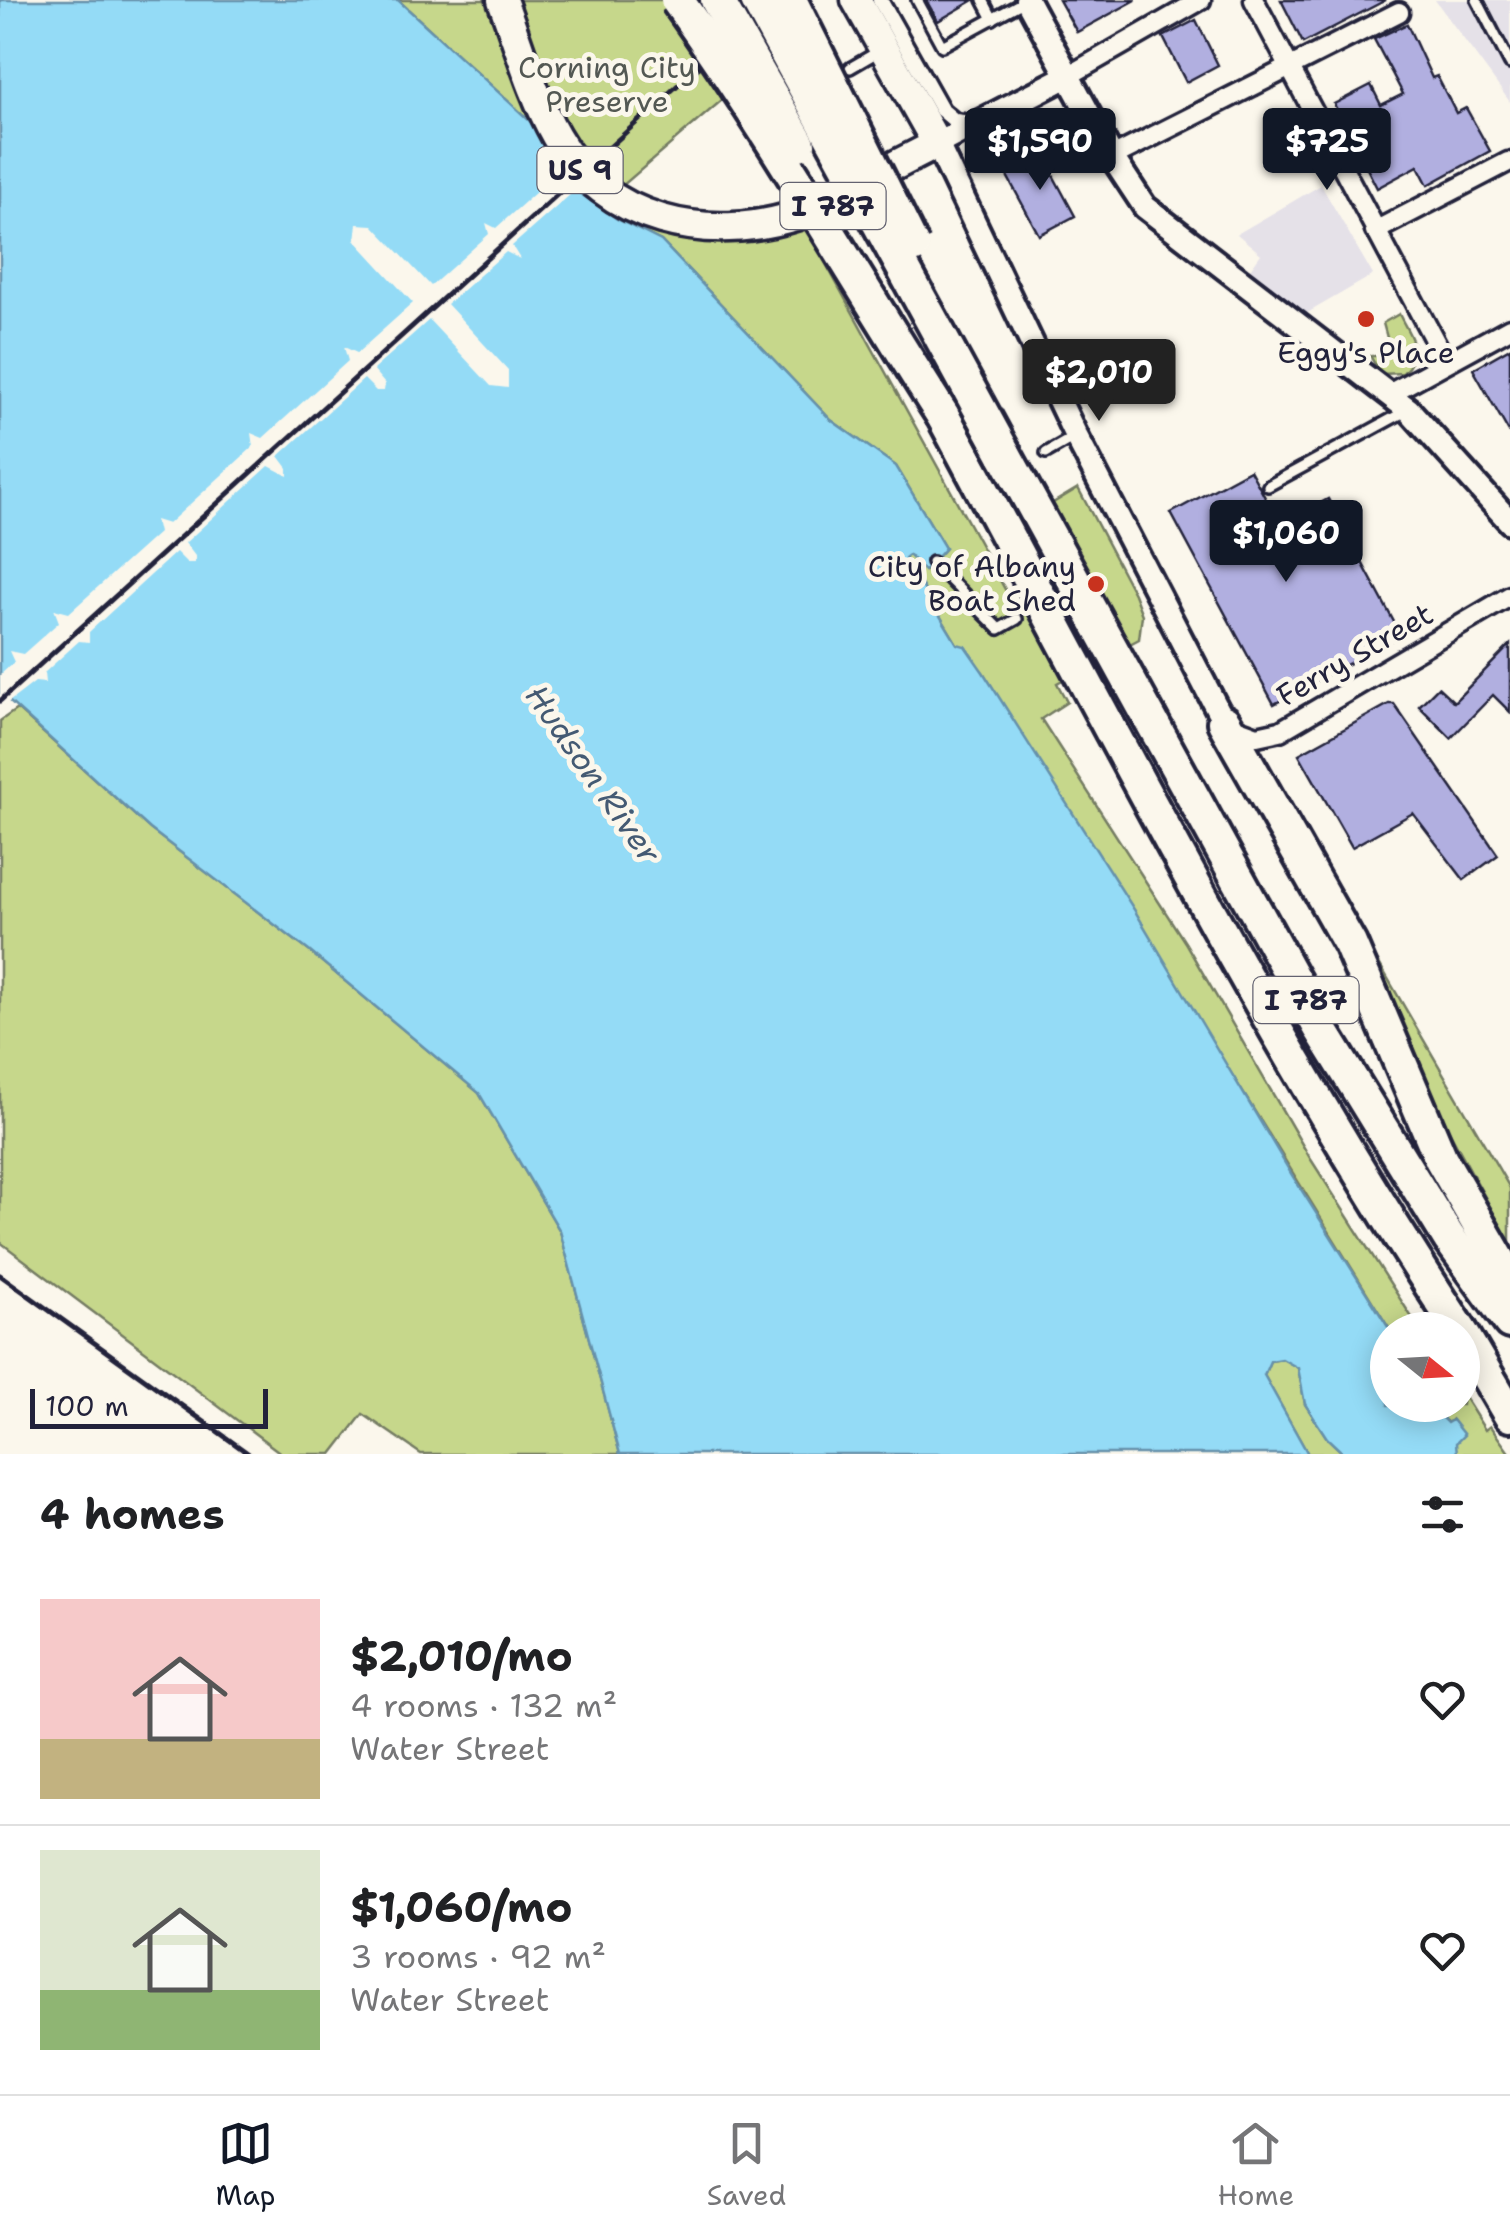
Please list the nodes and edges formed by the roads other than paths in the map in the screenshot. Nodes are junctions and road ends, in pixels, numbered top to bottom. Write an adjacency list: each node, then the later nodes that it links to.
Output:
1 (502, 0): 22 (main road, US 9)
2 (677, 0): 30 (highway, bridge)
3 (717, 0): 30 (highway, I 787, bridge)
4 (757, 0): 32 (highway, I 787, bridge)
5 (790, 0): 32 (highway, bridge)
6 (856, 0): 16 (main road)
7 (880, 0): 21 (street)
8 (918, 0): 15 (lane)
9 (983, 0): 15 (lane)
10 (1027, 0): 15 (lane); 20 (street)
11 (1201, 0): 20 (street)
12 (1254, 0): 18 (street)
13 (1476, 0): 17 (lane)
14 (1399, 12): 18 (street)
15 (993, 19)
16 (883, 48): 19 (lane); 22 (main road)
17 (1510, 64)
18 (1288, 66): 23 (street); 25 (street)
19 (850, 68)
20 (1068, 76): 21 (street); 23 (street)
21 (974, 124): 22 (street)
22 (937, 144): 31 (street)
23 (1112, 157): 28 (street)
24 (1508, 162): 25 (street)
25 (1375, 231): 27 (street)
26 (1510, 328): 27 (street)
27 (1446, 362): 28 (street)
28 (1389, 394): 29 (street)
29 (1409, 410): 34 (lane); 35 (street)
30 (943, 416): 41 (highway, I 787)
31 (1076, 436): 33 (lane); 39 (street)
32 (1004, 453): 42 (highway, I 787)
33 (1046, 453)
34 (1268, 486)
35 (1510, 522)
36 (932, 562): 38 (lane)
37 (1510, 596): 39 (street, Ferry Street)
38 (1017, 620)
39 (1224, 722): 40 (highway)
40 (1510, 1280)
41 (1449, 1312)
42 (1510, 1322)
43 (1480, 1354): 45 (highway, I 787)
44 (1480, 1363): 46 (highway)
45 (1510, 1390)
46 (1510, 1415)

